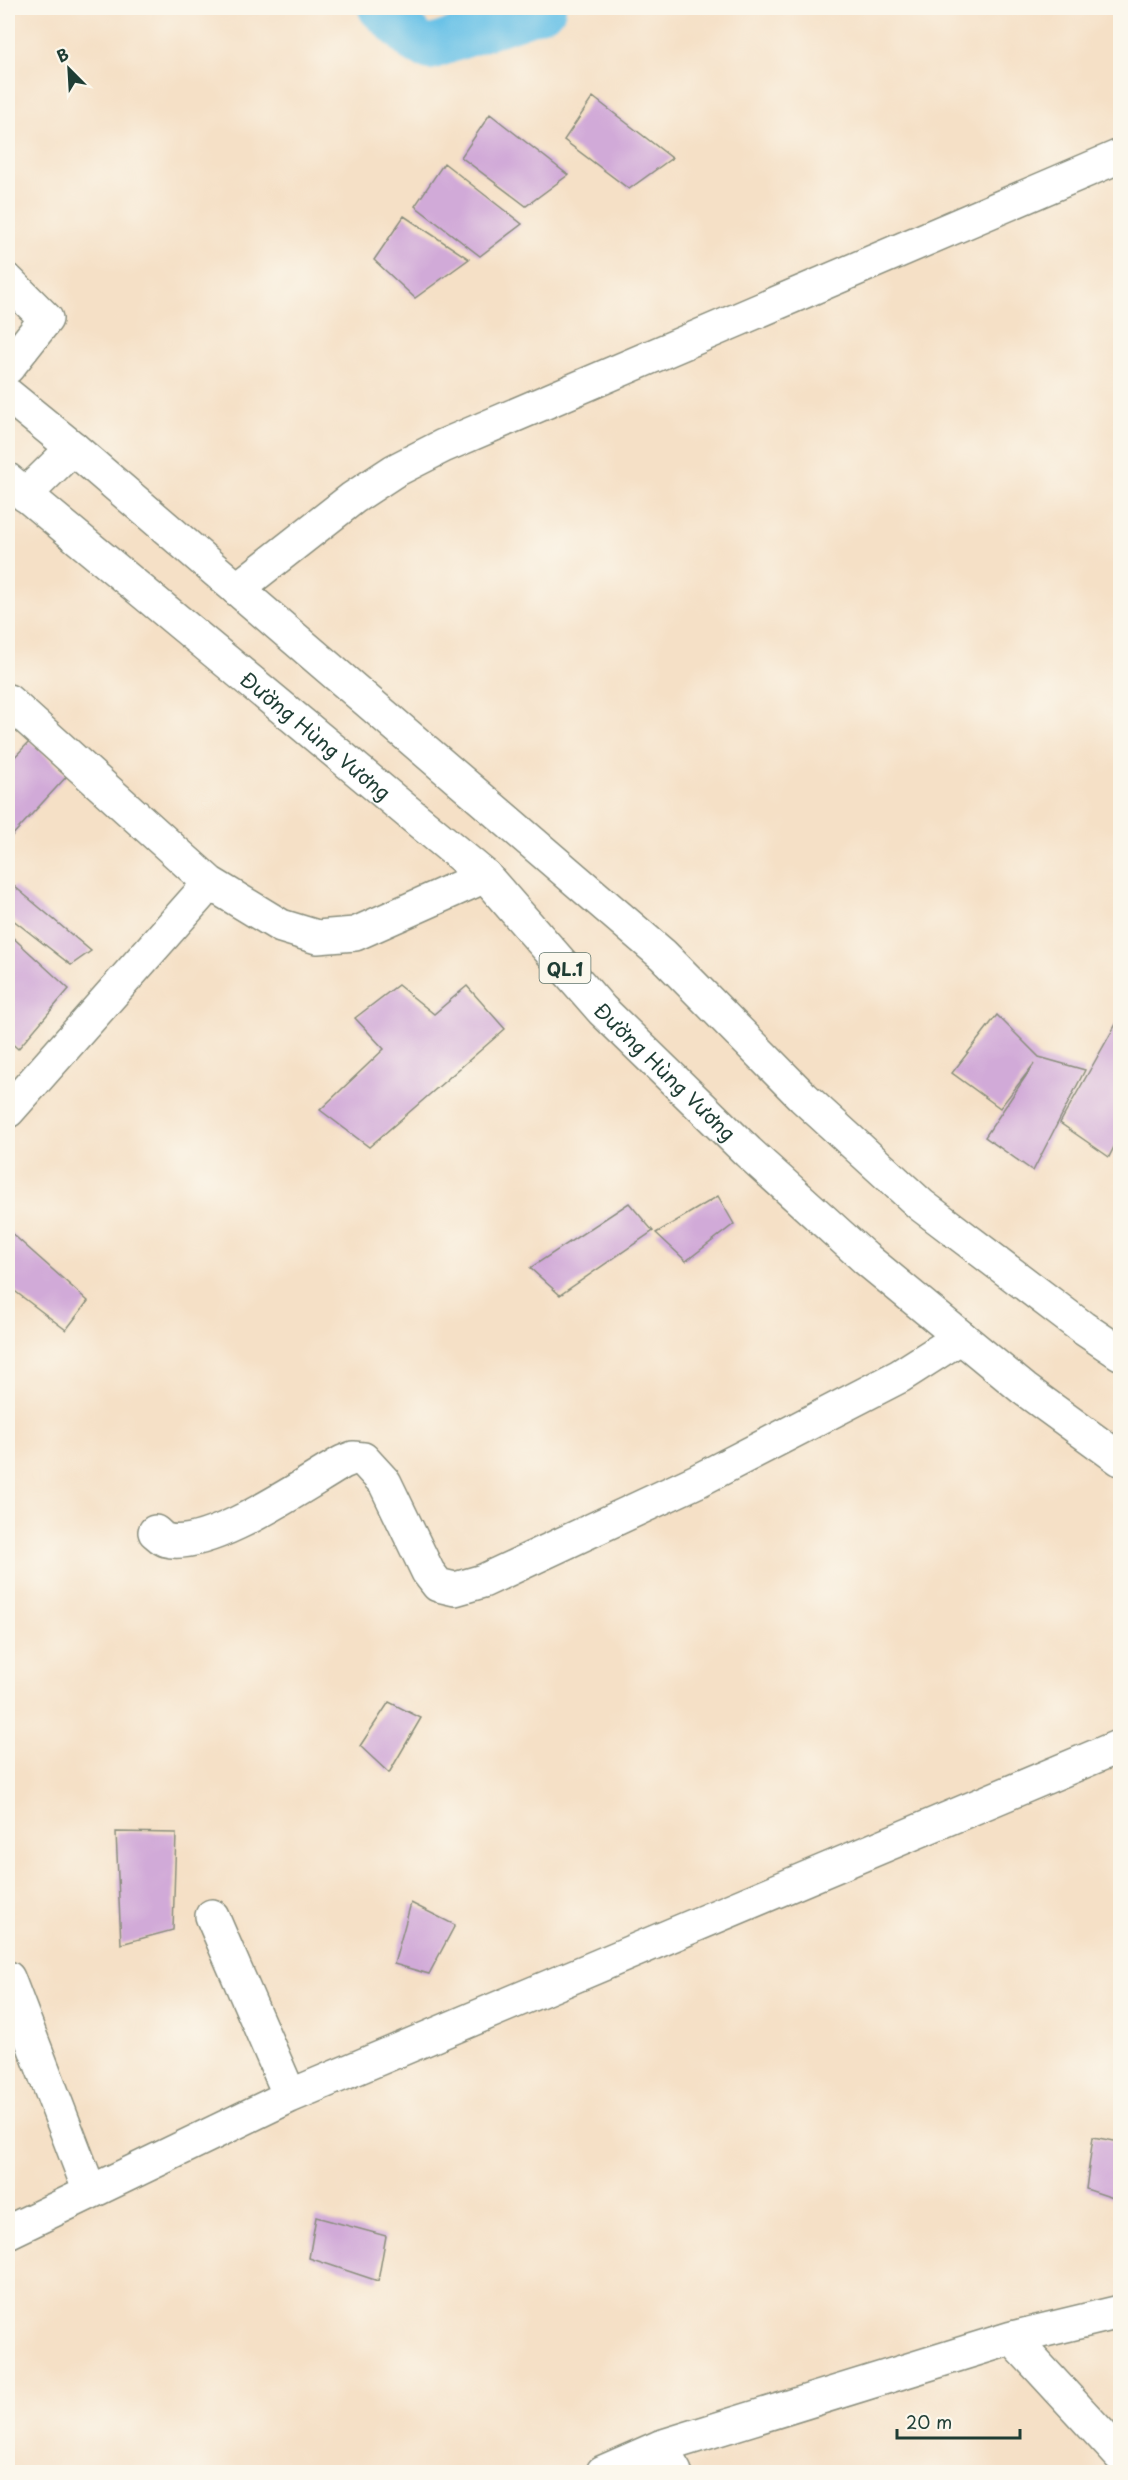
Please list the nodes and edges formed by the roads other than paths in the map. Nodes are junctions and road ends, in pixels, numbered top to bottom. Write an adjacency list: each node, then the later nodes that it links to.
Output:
1 (1120, 156): 7 (main road)
2 (8, 281): 3 (main road)
3 (8, 367)
4 (8, 395): 5 (main road)
5 (73, 448): 6 (main road); 7 (main road)
6 (16, 487): 9 (main road, Đường Hùng Vương / QL.1)
7 (237, 589): 13 (main road)
8 (8, 701): 10 (main road)
9 (484, 876): 10 (main road); 12 (main road, Đường Hùng Vương / QL.1)
10 (210, 883): 11 (main road)
11 (8, 1111)
12 (961, 1337): 14 (main road, Đường Hùng Vương / QL.1); 15 (main road)
13 (1115, 1343)
14 (1120, 1459)
15 (155, 1532)
16 (1120, 1746): 19 (main road)
17 (212, 1916): 19 (main road)
18 (8, 1978): 20 (main road)
19 (290, 2096): 20 (main road)
20 (90, 2192): 21 (main road)
21 (8, 2232)
22 (1120, 2312): 23 (main road)
23 (1012, 2338): 24 (main road); 25 (main road)
24 (1120, 2455)
25 (668, 2460): 26 (main road)
26 (603, 2472)

